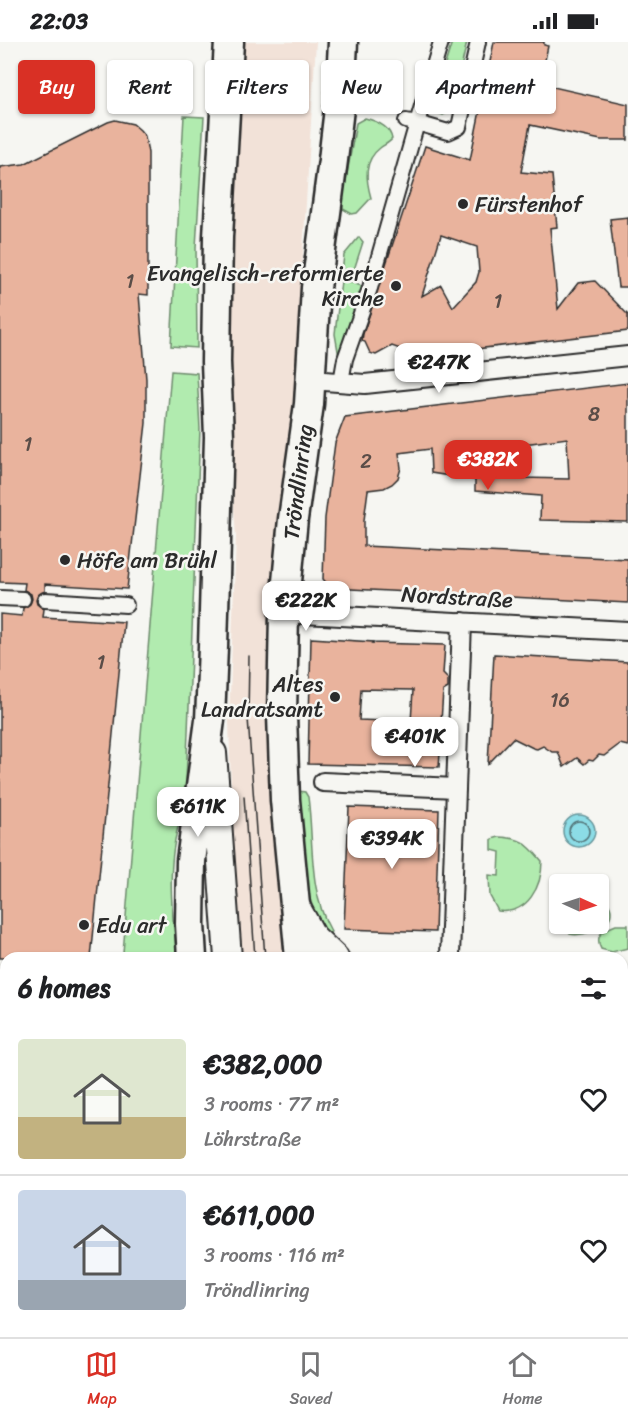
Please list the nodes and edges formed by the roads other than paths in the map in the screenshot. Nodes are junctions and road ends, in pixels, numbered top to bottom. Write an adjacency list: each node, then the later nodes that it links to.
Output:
1 (229, 42): 16 (main road)
2 (344, 42): 7 (main road, Tröndlinring)
3 (441, 42): 5 (street)
4 (478, 42): 5 (street)
5 (411, 122): 8 (street)
6 (628, 356): 8 (street)
7 (311, 380): 8 (street); 13 (main road, Tröndlinring)
8 (341, 382)
9 (0, 598): 10 (street)
10 (23, 599)
11 (45, 600): 12 (street)
12 (126, 604)
13 (284, 613): 14 (street, Nordstraße); 19 (main road, Tröndlinring)
14 (462, 621): 15 (street, Nordstraße); 18 (street)
15 (628, 631)
16 (210, 720): 20 (main road); 21 (main road)
17 (323, 782): 18 (street)
18 (456, 788): 24 (street)
19 (295, 904): 22 (main road, Tröndlinring); 23 (main road)
20 (192, 952)
21 (228, 952)
22 (299, 952)
23 (329, 952)
24 (450, 952)

